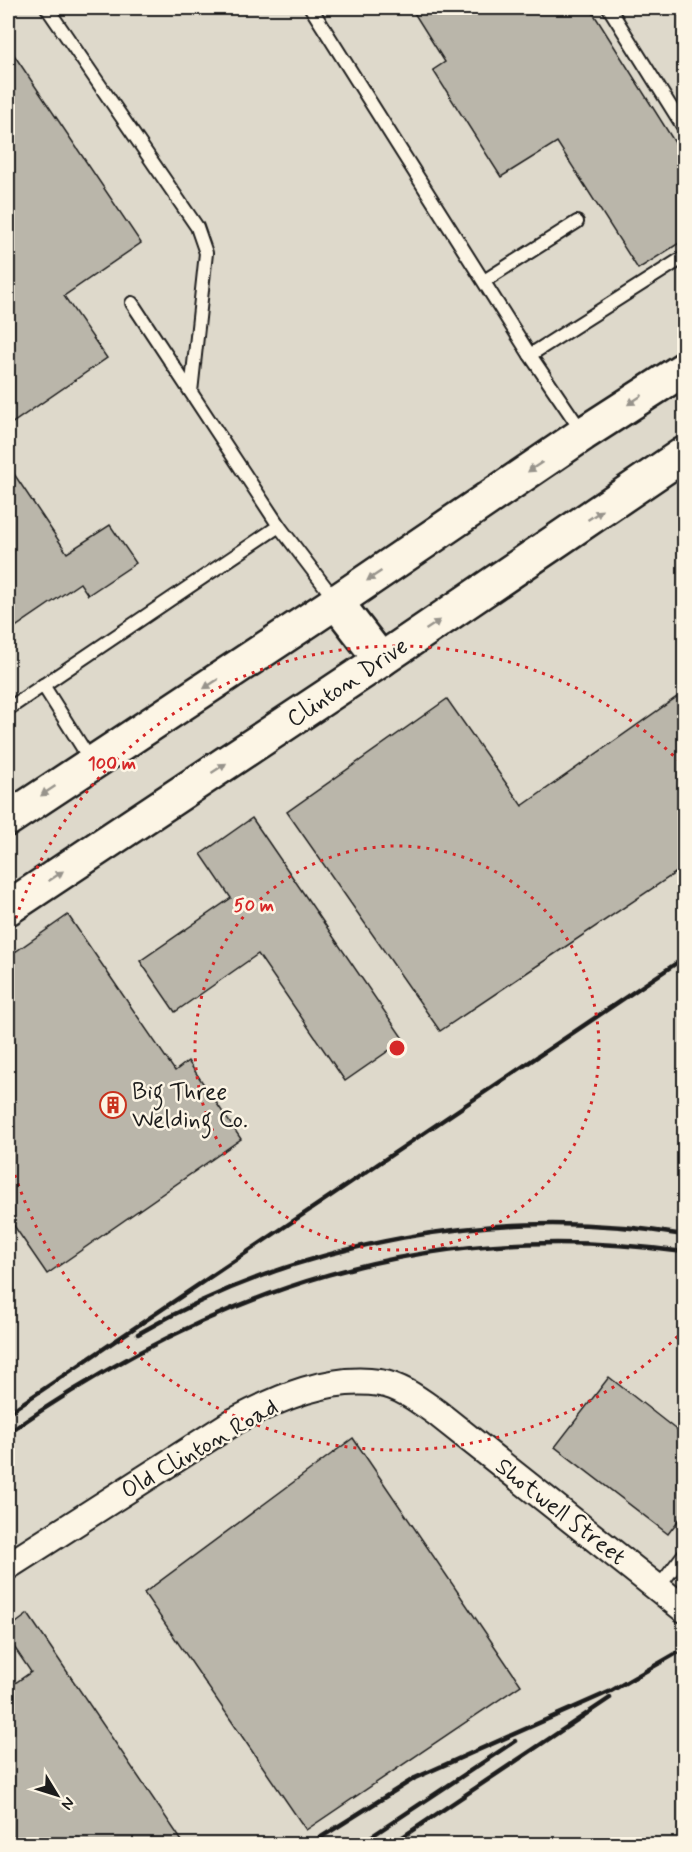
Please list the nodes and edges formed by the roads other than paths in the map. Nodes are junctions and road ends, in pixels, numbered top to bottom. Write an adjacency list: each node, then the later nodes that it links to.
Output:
1 (47, 8): 11 (lane)
2 (310, 8): 7 (lane)
3 (609, 8): 4 (lane)
4 (684, 128)
5 (577, 222): 7 (lane)
6 (684, 257): 9 (lane)
7 (484, 281): 9 (lane)
8 (132, 303): 11 (lane)
9 (530, 355): 12 (lane)
10 (684, 369): 12 (main road, one-way to 12)
11 (191, 392): 14 (lane)
12 (583, 434): 15 (main road, one-way to 15)
13 (684, 454): 16 (main road, Clinton Drive, one-way to 13)
14 (279, 526): 15 (lane); 17 (lane)
15 (336, 602): 16 (main road); 19 (main road, one-way to 19)
16 (381, 660): 21 (main road, Clinton Drive, one-way to 16)
17 (43, 685): 18 (lane); 19 (lane)
18 (8, 709)
19 (92, 762): 20 (main road, one-way to 20)
20 (8, 819)
21 (8, 908)
22 (437, 1413): 24 (street, Old Clinton Road); 25 (street, Shotwell Street)
23 (684, 1554): 25 (lane)
24 (8, 1566)
25 (658, 1588): 26 (street, Shotwell Street)
26 (684, 1609)

